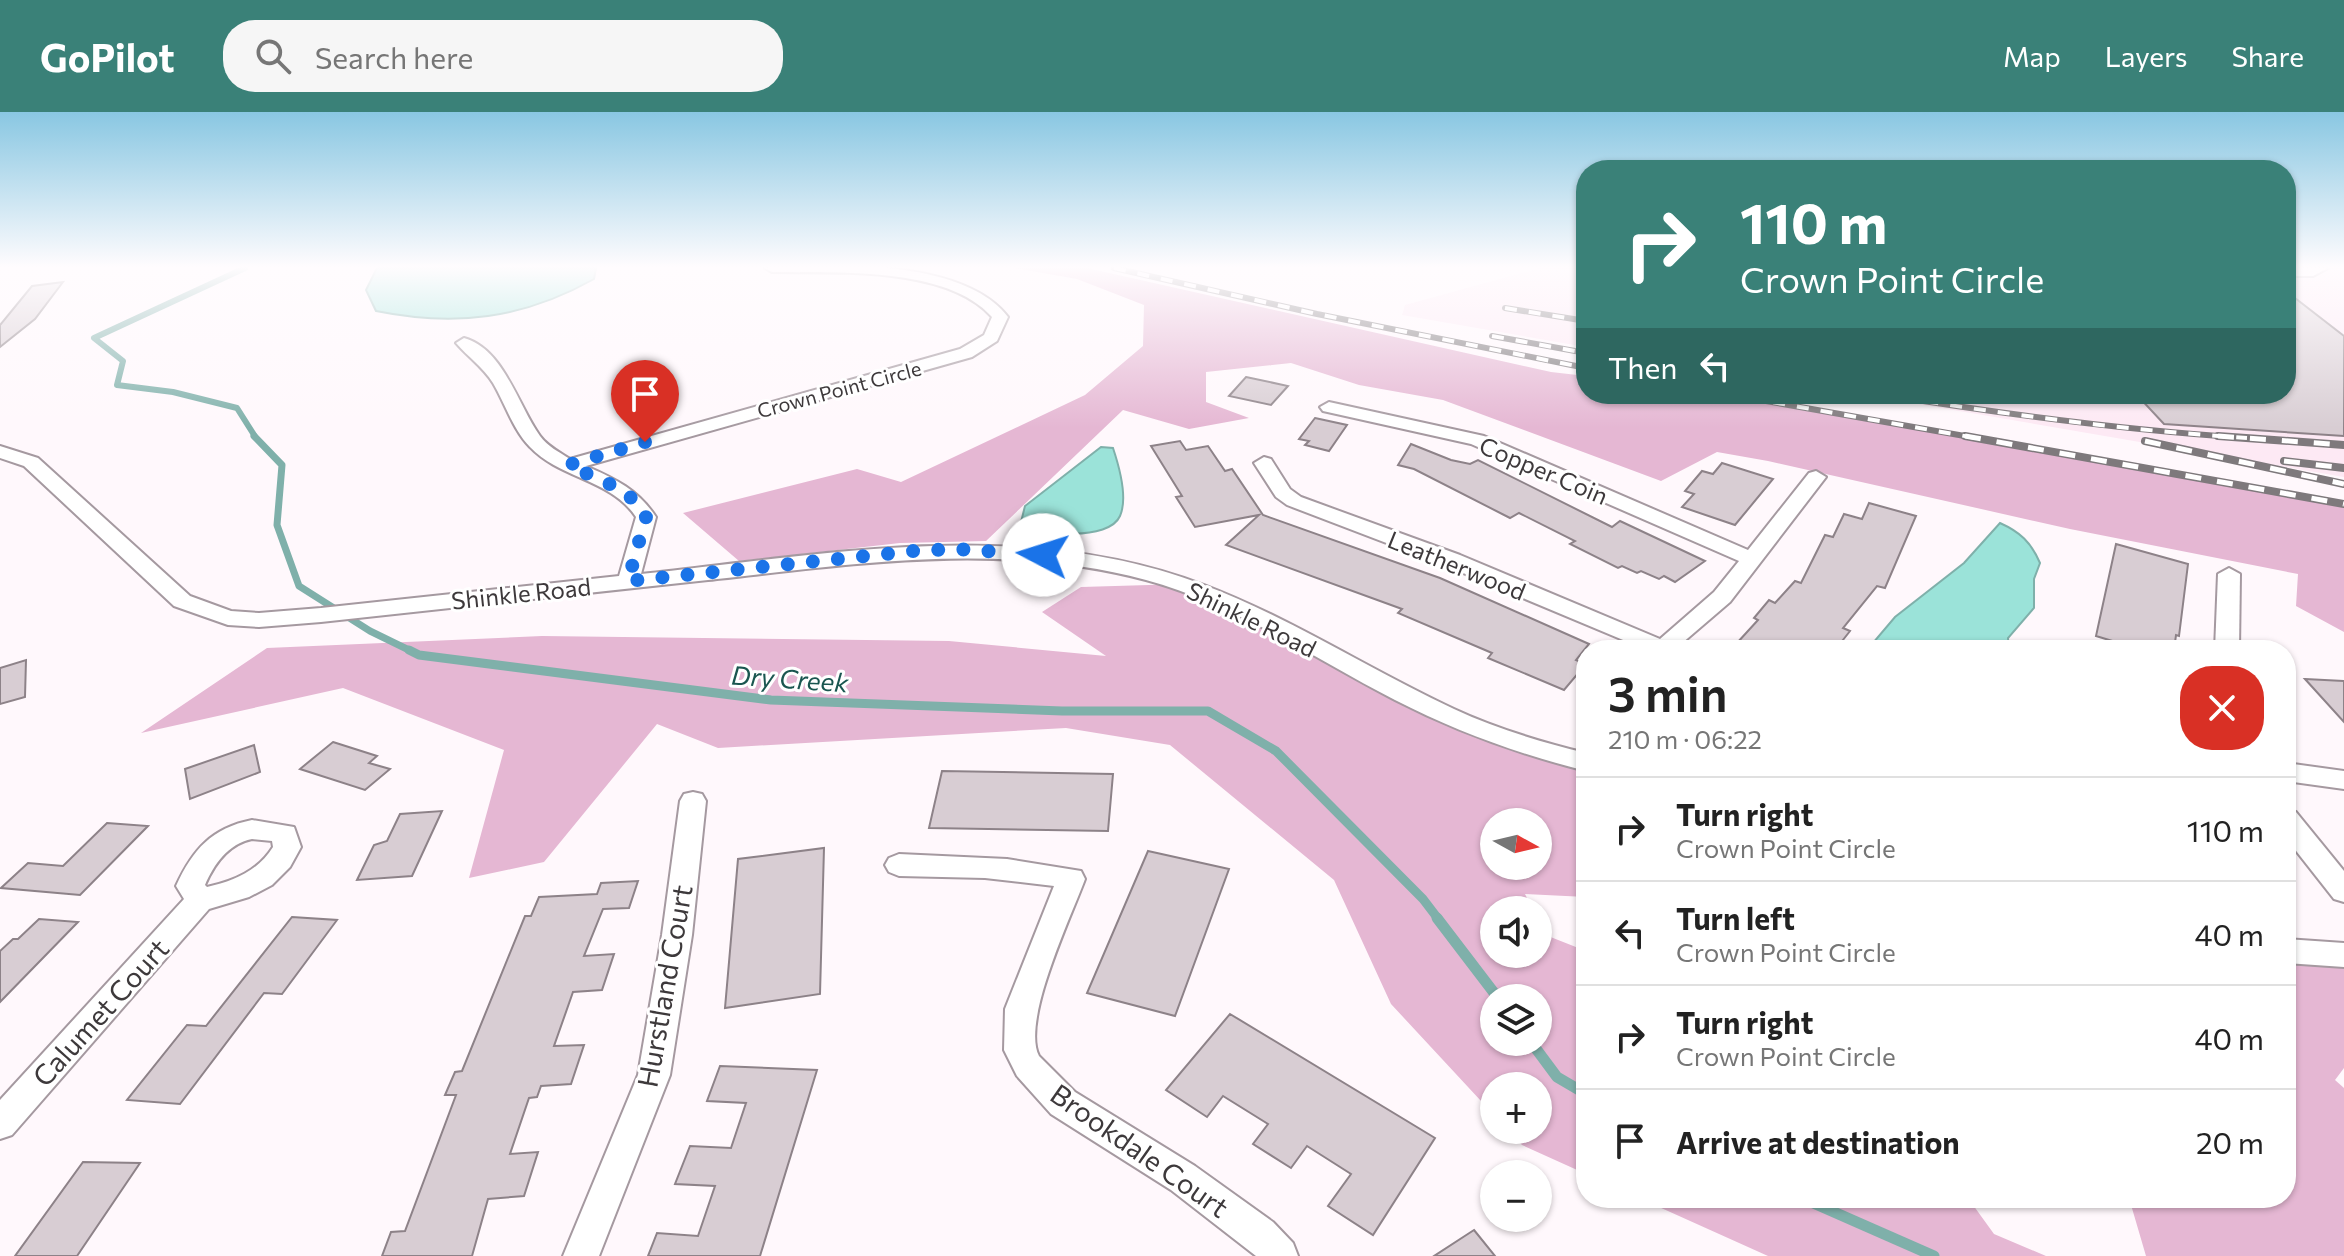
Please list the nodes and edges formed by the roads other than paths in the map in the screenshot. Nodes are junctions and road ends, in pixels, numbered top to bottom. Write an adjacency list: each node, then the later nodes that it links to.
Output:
1 (999, 321): 6 (street, Crown Point Circle)
2 (464, 343): 6 (street)
3 (1329, 407): 8 (street, Copper Coin)
4 (0, 452): 10 (street, Shinkle Road)
5 (1264, 463): 11 (street, Leatherwood)
6 (568, 465): 10 (street)
7 (1816, 477): 8 (street)
8 (1751, 559): 12 (street)
9 (2229, 574): 13 (street)
10 (628, 581): 14 (street, Shinkle Road)
11 (1642, 640)
12 (1671, 640)
13 (2227, 640)
14 (1576, 759)
15 (2296, 773): 16 (street)
16 (2344, 780)
17 (693, 801): 25 (street, Hurstland Court)
18 (2296, 831): 20 (street)
19 (899, 865): 26 (street, Brookdale Court)
20 (2344, 891)
21 (200, 900): 24 (street, Calumet Court)
22 (2296, 952): 23 (street)
23 (2344, 955)
24 (0, 1124)
25 (581, 1256)
26 (1280, 1256)

